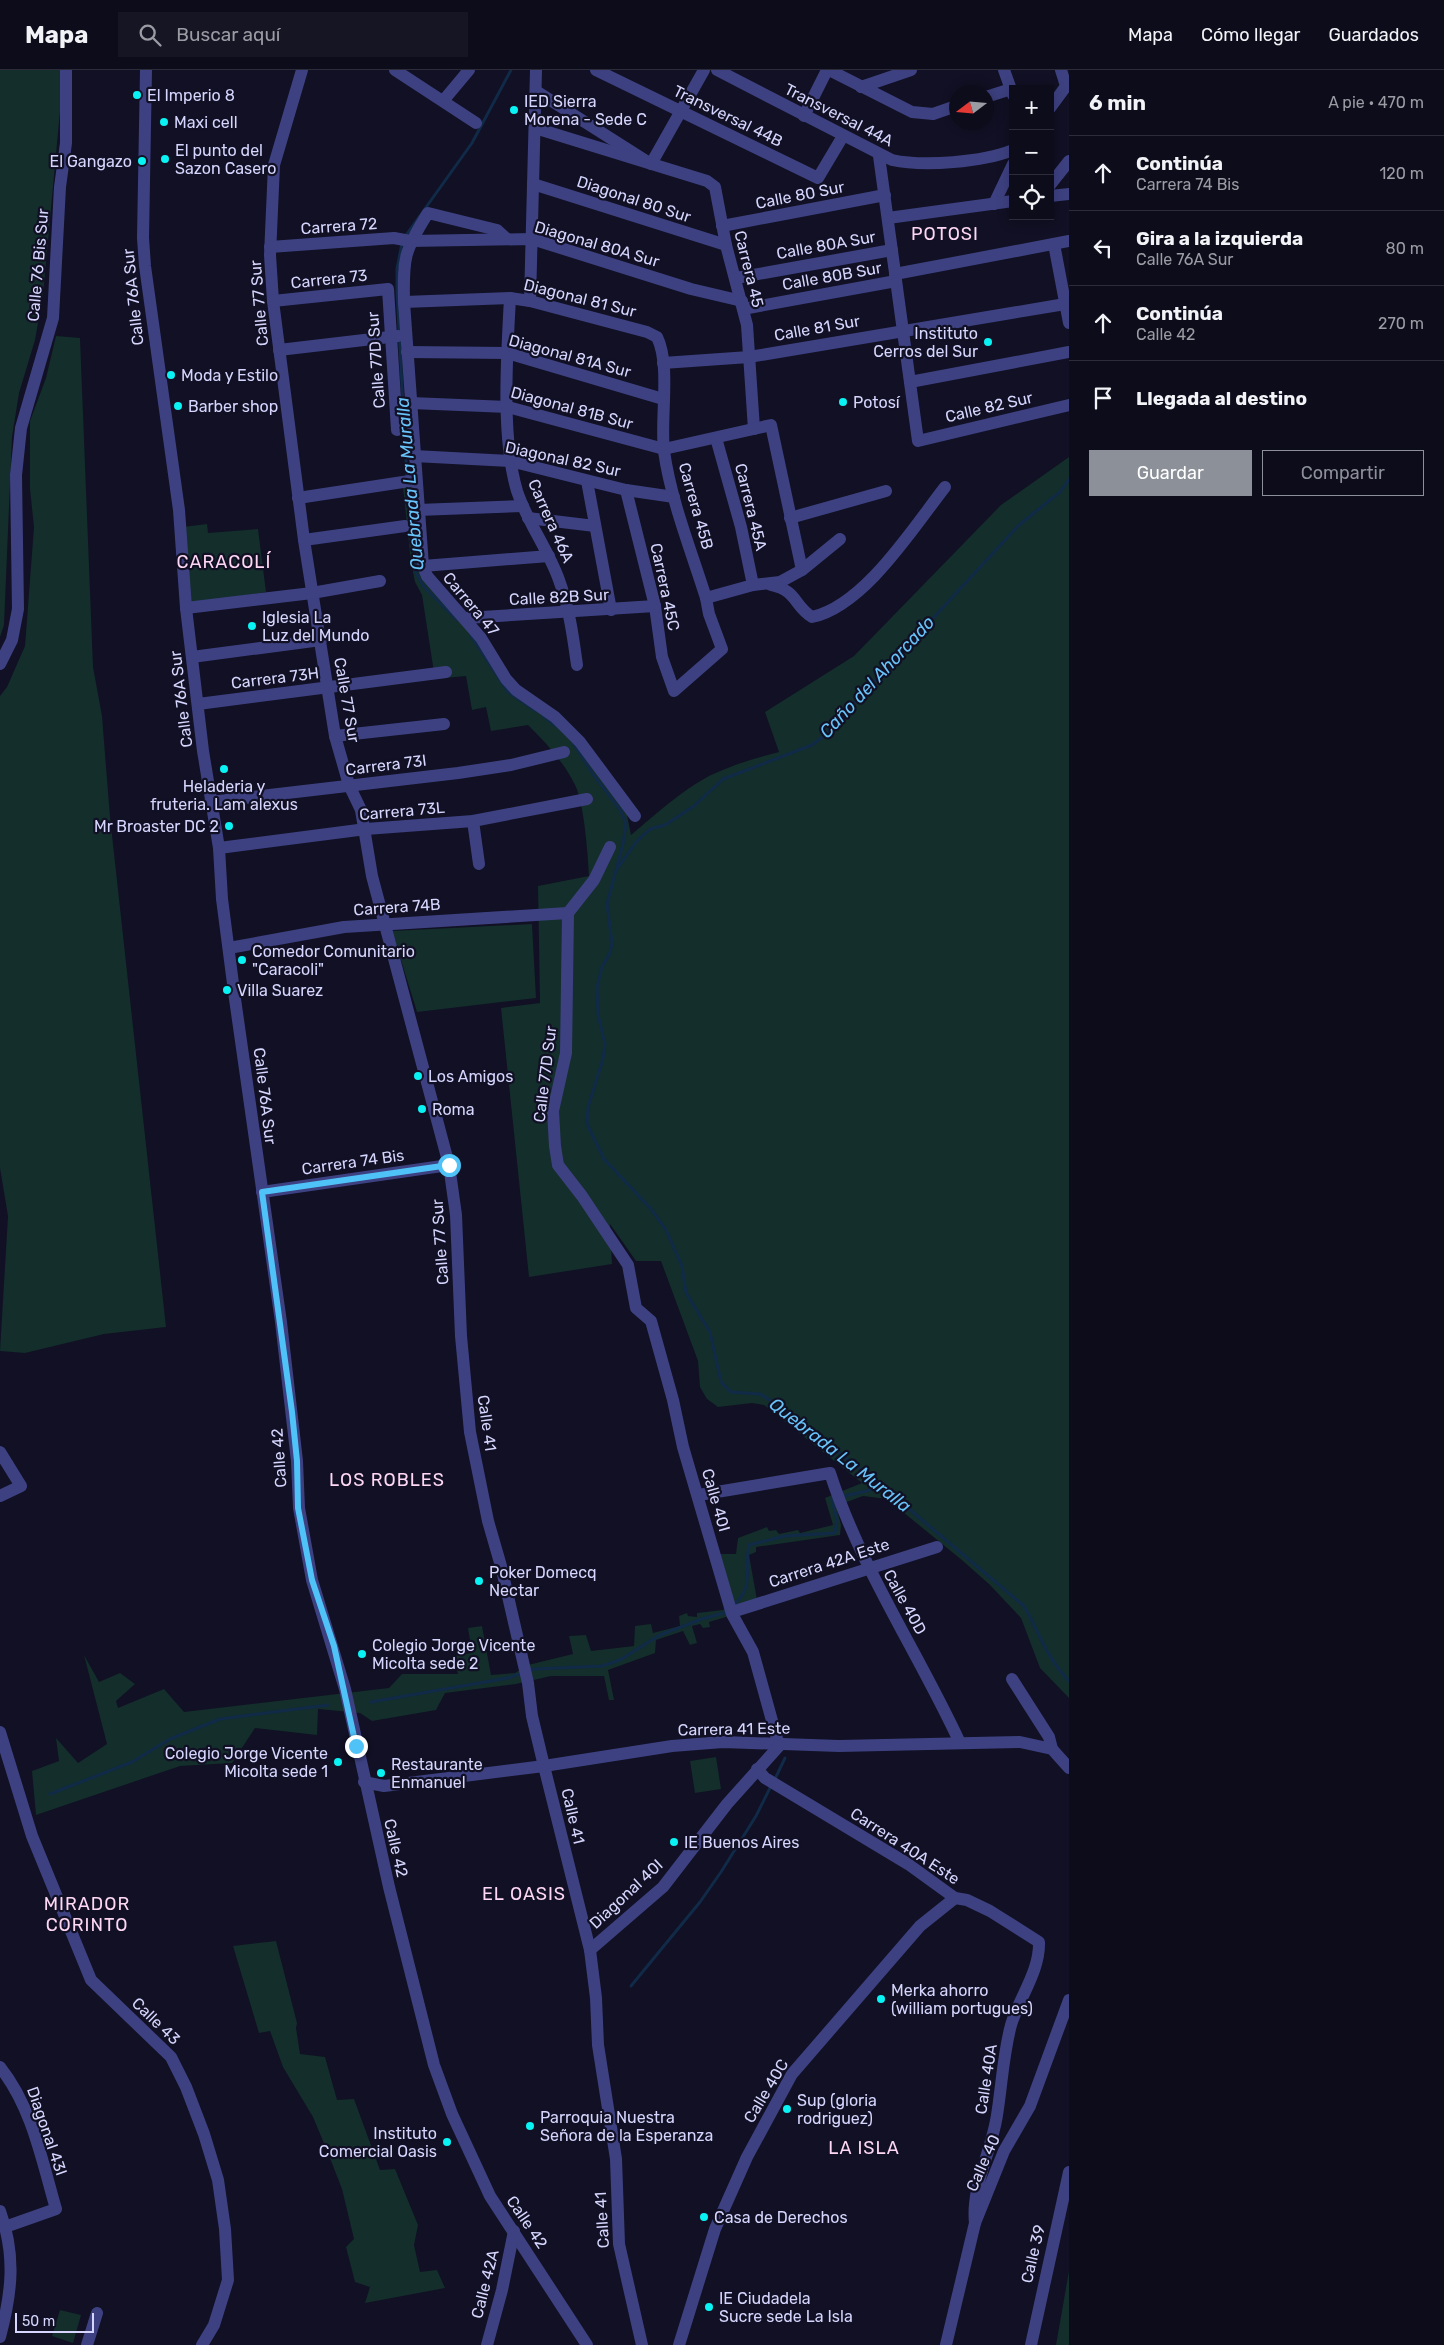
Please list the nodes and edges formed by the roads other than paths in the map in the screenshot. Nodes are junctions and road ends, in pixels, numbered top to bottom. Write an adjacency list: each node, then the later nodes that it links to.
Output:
1 (66, 70): 110 (street, Calle 76 Bis Sur)
2 (146, 70): 104 (street, Calle 76A Sur)
3 (302, 70): 49 (street, Calle 77 Sur)
4 (469, 70): 21 (street)
5 (536, 70): 18 (street)
6 (596, 70): 24 (street, Transversal 44B)
7 (704, 70): 24 (street)
8 (717, 70): 25 (street, Transversal 44A)
9 (828, 70): 17 (street); 25 (street)
10 (911, 70): 14 (street)
11 (1004, 70): 16 (street)
12 (1061, 70): 15 (street)
13 (400, 71): 21 (street)
14 (888, 74): 17 (street)
15 (1068, 84): 22 (street)
16 (1009, 85)
17 (861, 87): 23 (street)
18 (536, 91): 27 (street); 32 (street)
19 (1009, 93): 20 (street)
20 (994, 95)
21 (443, 101): 26 (street)
22 (1054, 103)
23 (949, 108)
24 (681, 111): 28 (street, Transversal 44B); 32 (street)
25 (804, 116): 28 (street, Transversal 44A)
26 (476, 123)
27 (535, 128): 32 (street); 35 (street)
28 (843, 136): 30 (street, Transversal 44A)
29 (1009, 151): 30 (street, Transversal 44A)
30 (879, 156): 37 (street)
31 (1069, 161): 34 (street)
32 (652, 164): 42 (street, Carrera 45)
33 (1009, 172): 40 (street)
34 (1054, 180)
35 (533, 184): 44 (street); 48 (street, Diagonal 80 Sur)
36 (1069, 194): 38 (street)
37 (885, 195): 41 (street); 42 (street, Calle 80 Sur)
38 (1054, 196)
39 (1009, 202): 40 (street)
40 (994, 204): 41 (street)
41 (888, 218): 50 (street)
42 (722, 226): 48 (street, Carrera 45)
43 (507, 239): 44 (street, Diagonal 80A Sur); 45 (street, Diagonal 80A Sur); 45 (street, Carrera 47)
44 (532, 239): 56 (street); 59 (street, Diagonal 80A Sur)
45 (404, 240): 49 (street, Carrera 72); 57 (street, Carrera 47)
46 (1069, 241): 47 (street, Calle 80B Sur)
47 (1054, 244): 51 (street, Calle 80B Sur); 58 (street)
48 (726, 245): 52 (street, Carrera 45)
49 (270, 247): 55 (street, Calle 77 Sur)
50 (892, 250): 51 (street); 52 (street, Calle 80A Sur)
51 (896, 277): 59 (street, Calle 80B Sur); 61 (street)
52 (736, 278): 59 (street, Carrera 45)
53 (388, 289): 55 (street, Carrera 73); 62 (street, Calle 77D Sur)
54 (510, 298): 56 (street, Diagonal 81 Sur); 57 (street, Diagonal 81 Sur); 67 (street, Carrera 46A)
55 (273, 301): 64 (street, Calle 77 Sur)
56 (530, 301): 63 (street, Diagonal 81 Sur)
57 (404, 302): 62 (street, Carrera 47)
58 (1065, 304): 60 (street); 61 (street, Calle 81 Sur)
59 (743, 305): 68 (street, Carrera 45)
60 (1069, 323)
61 (903, 330): 68 (street, Calle 81 Sur); 70 (street)
62 (399, 336): 64 (street); 65 (street, Carrera 47); 75 (street, Calle 77D Sur)
63 (657, 338): 69 (street, Carrera 45B)
64 (279, 350): 87 (street, Calle 77 Sur)
65 (407, 352): 67 (street, Diagonal 81A Sur); 72 (street, Carrera 47)
66 (1069, 352): 70 (street)
67 (507, 353): 71 (street, Diagonal 81A Sur); 74 (street, Carrera 46A)
68 (749, 357): 69 (street, Calle 81 Sur); 76 (street, Carrera 45)
69 (662, 363): 71 (street, Carrera 45B)
70 (910, 382): 73 (street, Calle 82 Sur)
71 (663, 399): 78 (street, Carrera 45B)
72 (411, 403): 74 (street, Diagonal 81B Sur); 75 (street, Carrera 47)
73 (1069, 405)
74 (508, 407): 78 (street, Diagonal 81B Sur); 80 (street, Carrera 46A)
75 (403, 424): 79 (street, Carrera 47)
76 (754, 429): 77 (street); 90 (street)
77 (716, 438): 78 (street); 99 (street, Carrera 45A)
78 (664, 450): 86 (street, Carrera 45B)
79 (414, 456): 80 (street, Diagonal 82 Sur); 81 (street, Carrera 47)
80 (510, 461): 82 (street, Diagonal 82 Sur); 89 (street, Carrera 46A)
81 (410, 481): 87 (street); 88 (street, Carrera 47)
82 (587, 481): 84 (street, Diagonal 82 Sur); 92 (street)
83 (945, 487): 100 (street)
84 (626, 490): 86 (street, Diagonal 82 Sur); 103 (street, Carrera 45C)
85 (886, 491): 90 (street)
86 (674, 497): 102 (street, Carrera 45B)
87 (298, 498): 94 (street, Calle 77 Sur)
88 (418, 510): 89 (street); 96 (street, Carrera 47)
89 (526, 512): 92 (street); 95 (street, Carrera 46A)
90 (790, 518): 97 (street)
91 (405, 526): 94 (street)
92 (596, 526): 105 (street)
93 (840, 539): 97 (street)
94 (304, 540): 101 (street, Calle 77 Sur)
95 (549, 556): 96 (street); 106 (street, Carrera 46A)
96 (422, 566): 107 (street, Carrera 47)
97 (802, 570): 100 (street)
98 (380, 581): 101 (street)
99 (753, 585): 100 (street); 102 (street)
100 (771, 585)
101 (312, 592): 104 (street); 108 (street, Calle 77 Sur)
102 (706, 598): 114 (street, Carrera 45B)
103 (655, 606): 105 (street, Calle 82B Sur); 114 (street, Carrera 45C)
104 (186, 608): 109 (street, Calle 76A Sur)
105 (611, 610): 106 (street, Calle 82B Sur)
106 (569, 612): 107 (street, Calle 82B Sur); 111 (street, Carrera 46A)
107 (466, 618): 122 (street, Carrera 47)
108 (321, 640): 109 (street); 113 (street, Calle 77 Sur)
109 (192, 657): 115 (street, Calle 76A Sur)
110 (0, 664)
111 (577, 665)
112 (446, 672): 113 (street, Carrera 73H)
113 (328, 688): 115 (street, Carrera 73H); 117 (street, Calle 77 Sur)
114 (674, 691)
115 (198, 704): 121 (street, Calle 76A Sur)
116 (444, 724): 117 (street)
117 (335, 736): 119 (street, Calle 77 Sur)
118 (564, 752): 119 (street, Carrera 73I)
119 (349, 785): 121 (street, Carrera 73I); 124 (street, Calle 77 Sur)
120 (587, 799): 123 (street, Carrera 73L)
121 (210, 802): 126 (street, Calle 76A Sur)
122 (635, 816)
123 (473, 821): 124 (street, Carrera 73L); 127 (street)
124 (366, 829): 126 (street, Carrera 73L); 129 (street, Calle 77 Sur)
125 (610, 847): 128 (street)
126 (219, 848): 130 (street, Calle 76A Sur)
127 (479, 864)
128 (568, 913): 129 (street, Carrera 74B); 133 (street, Calle 77D Sur)
129 (385, 924): 130 (street, Carrera 74B); 131 (street, Calle 77 Sur)
130 (229, 948): 132 (street, Calle 76A Sur)
131 (449, 1165): 132 (street, Carrera 74 Bis); 134 (street, Calle 77 Sur)
132 (262, 1192): 135 (street, Calle 76A Sur)
133 (628, 1265): 137 (street, Calle 40I)
134 (460, 1297): 147 (street, Calle 41)
135 (281, 1322): 150 (street, Calle 42)
136 (0, 1452): 138 (street)
137 (698, 1495): 140 (street, Calle 40D); 141 (street, Calle 40I)
138 (0, 1496)
139 (937, 1547): 140 (street, Carrera 42A Este)
140 (868, 1568): 141 (street, Carrera 42A Este); 144 (street, Calle 40D)
141 (730, 1606): 145 (street, Calle 40I)
142 (1012, 1679): 146 (street)
143 (0, 1732): 164 (street, Calle 43)
144 (960, 1743): 145 (street, Carrera 41 Este); 146 (street, Carrera 41 Este)
145 (779, 1746): 147 (street, Carrera 41 Este); 149 (street, Diagonal 40I)
146 (1052, 1749): 148 (street)
147 (544, 1766): 150 (street, Carrera 41 Este); 153 (street, Calle 41)
148 (1069, 1768)
149 (761, 1774): 151 (street, Carrera 40A Este); 153 (street, Diagonal 40I)
150 (364, 1782): 160 (street, Calle 42)
151 (955, 1898): 152 (street, Carrera 40A Este); 168 (street, Calle 40C)
152 (1039, 1942): 158 (street, Calle 40A)
153 (590, 1950): 167 (street, Calle 41)
154 (1069, 2000): 158 (street, Calle 40)
155 (0, 2067): 159 (street, Diagonal 43I)
156 (1069, 2172): 170 (street, Calle 39)
157 (0, 2211): 159 (street)
158 (976, 2222): 169 (street, Calle 40)
159 (6, 2227): 162 (street)
160 (514, 2231): 165 (street, Calle 42A); 166 (street, Calle 42)
161 (97, 2313): 163 (street)
162 (0, 2337)
163 (87, 2345)
164 (202, 2345)
165 (487, 2345)
166 (587, 2345)
167 (642, 2345)
168 (679, 2345)
169 (946, 2345)
170 (1030, 2345)

